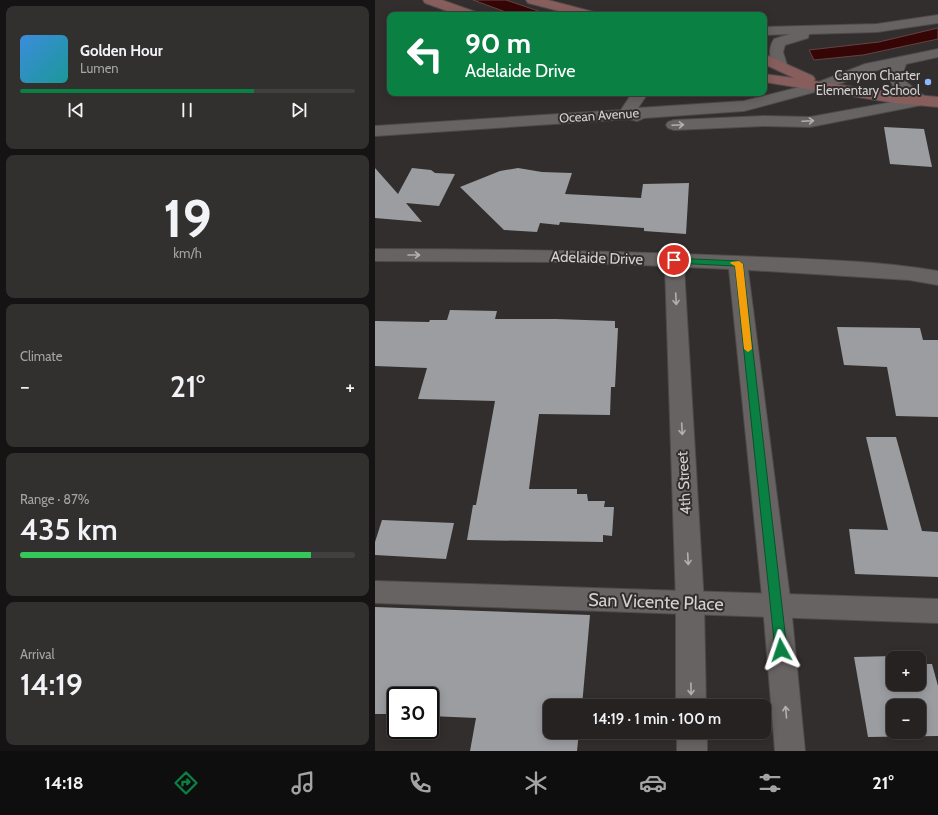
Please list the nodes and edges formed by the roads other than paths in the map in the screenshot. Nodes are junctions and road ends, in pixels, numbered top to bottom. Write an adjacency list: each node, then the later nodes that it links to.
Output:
1 (430, 0): 3 (street)
2 (533, 0): 4 (street)
3 (463, 12)
4 (578, 12)
5 (938, 19): 7 (street)
6 (767, 31): 7 (street)
7 (818, 31): 11 (street)
8 (938, 53): 10 (street, Ocean Avenue)
9 (767, 59): 11 (street)
10 (900, 61): 13 (street, Ocean Avenue); 15 (street)
11 (781, 65): 13 (street)
12 (767, 78): 13 (street)
13 (821, 86): 15 (street); 16 (street, Ocean Avenue)
14 (638, 96): 16 (street)
15 (930, 101): 16 (street, one-way to 15)
16 (627, 113): 17 (street, Ocean Avenue)
17 (375, 131)
18 (375, 255): 19 (street, Adelaide Drive, one-way to 19)
19 (674, 260): 20 (street, Adelaide Drive); 23 (street, 4th Street, one-way to 23)
20 (739, 264): 21 (street, Adelaide Drive); 24 (street)
21 (938, 278)
22 (375, 592): 23 (lane, San Vicente Place)
23 (690, 603): 24 (lane, San Vicente Place); 26 (street, 4th Street, one-way to 26)
24 (777, 606): 25 (lane, San Vicente Place); 29 (street, one-way to 24)
25 (938, 611)
26 (691, 699)
27 (692, 739): 28 (street)
28 (692, 751)
29 (790, 751)

